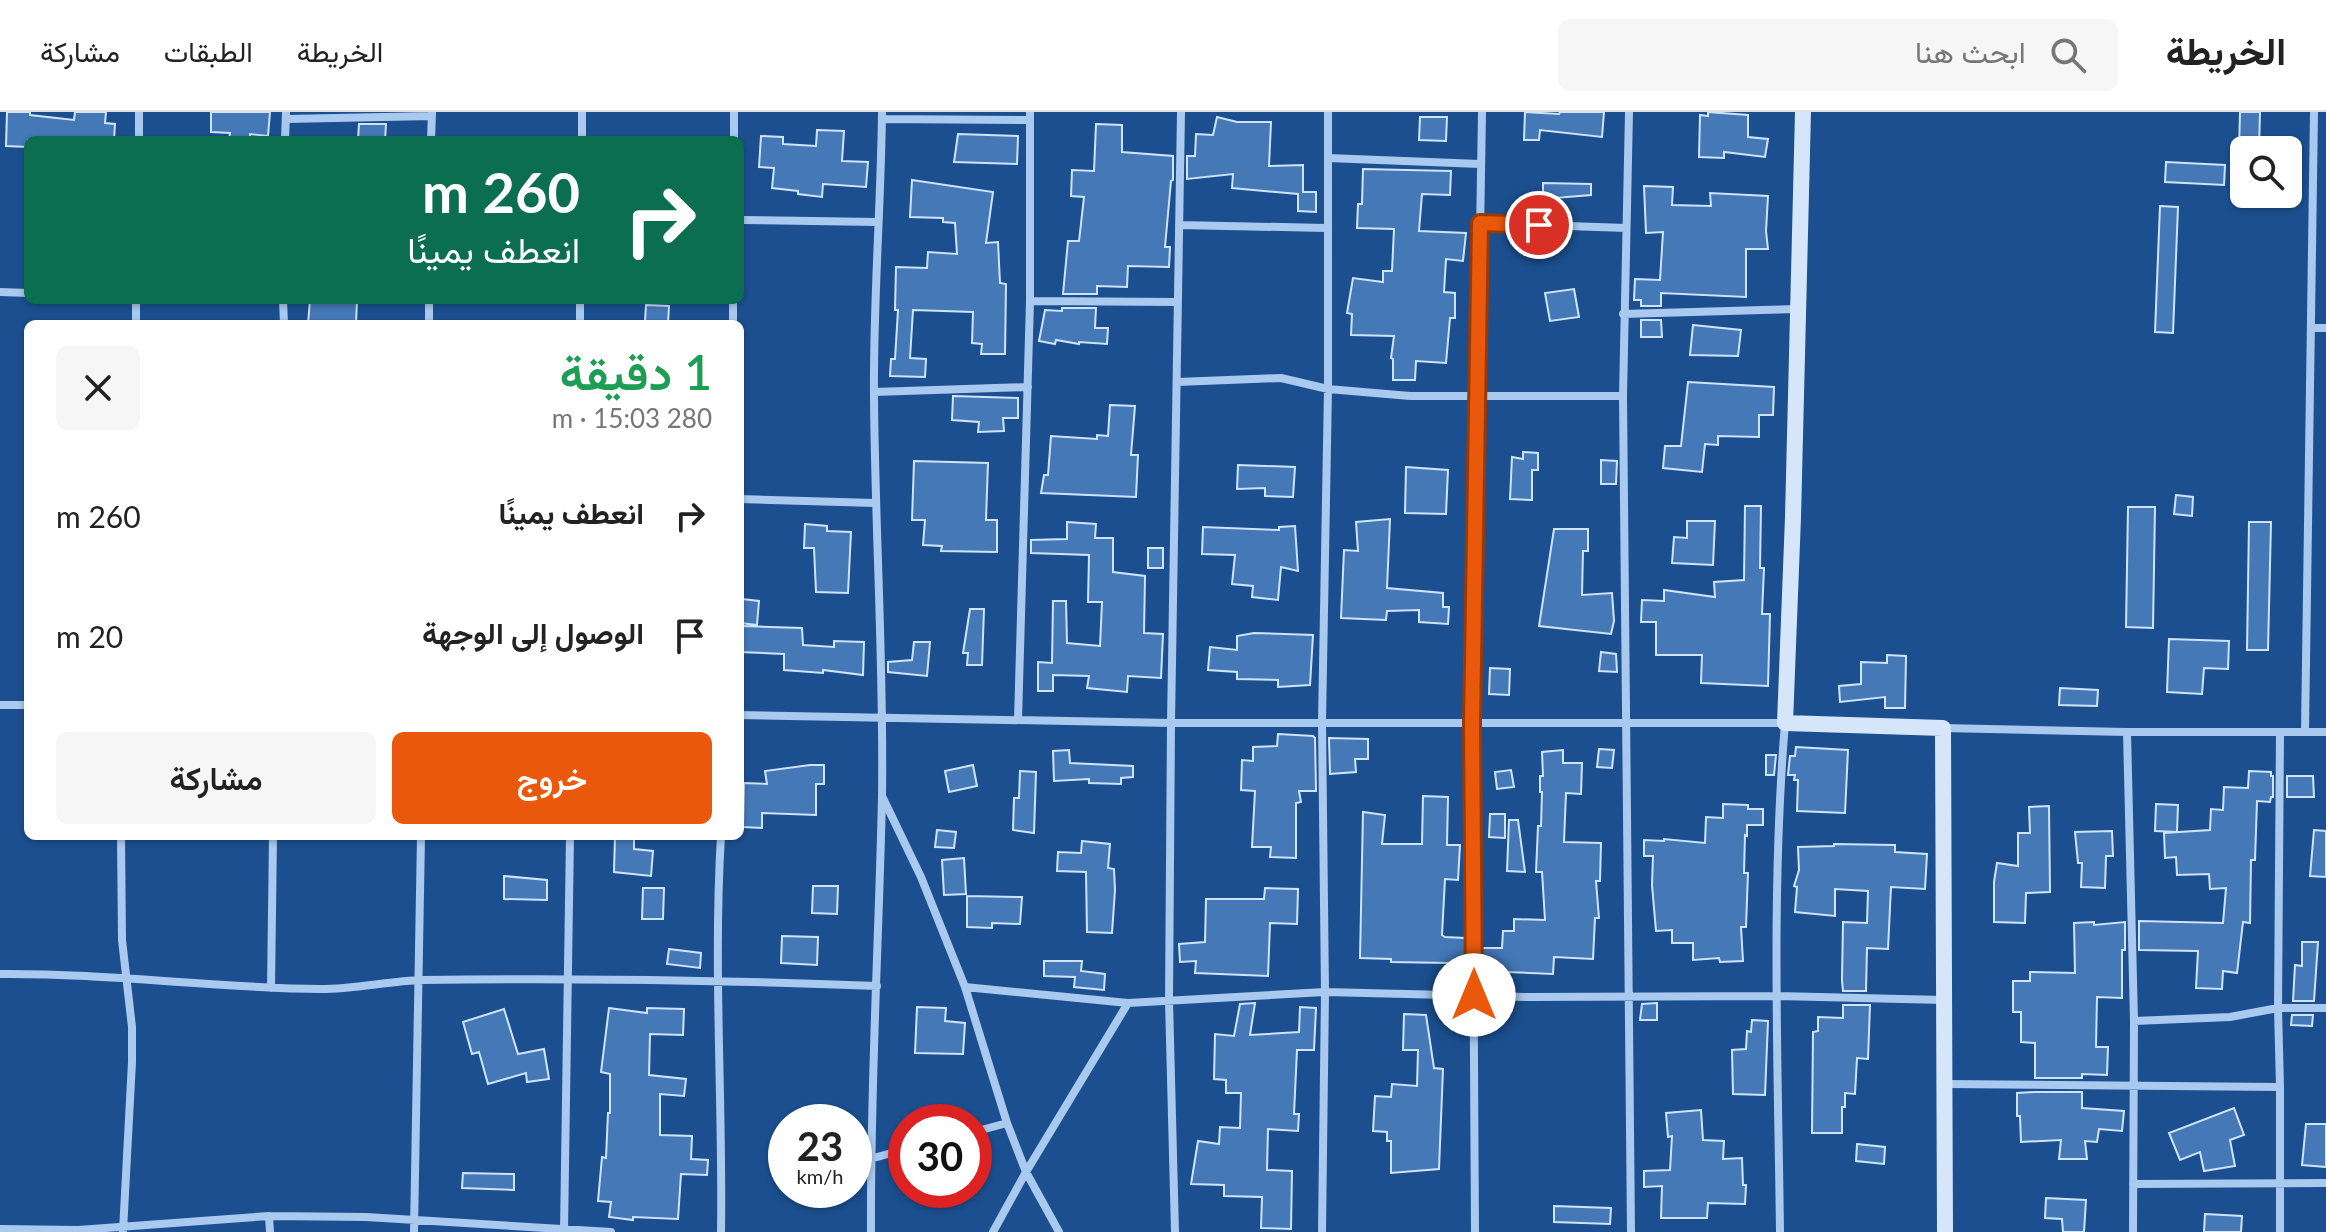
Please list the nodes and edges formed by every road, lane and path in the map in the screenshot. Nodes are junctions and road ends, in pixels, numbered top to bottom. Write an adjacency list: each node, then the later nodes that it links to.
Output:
1 (139, 112): 14 (street)
2 (582, 112): 17 (street)
3 (734, 112): 18 (street)
4 (1181, 112): 24 (street)
5 (1328, 112): 19 (street)
6 (1482, 112): 20 (street)
7 (1629, 112): 26 (street)
8 (1803, 112): 31 (main road)
9 (2314, 112): 33 (street)
10 (432, 114): 11 (street); 16 (street)
11 (286, 115): 15 (street)
12 (882, 116): 13 (street); 22 (street)
13 (1030, 116): 29 (street)
14 (139, 136)
15 (285, 136)
16 (431, 136)
17 (582, 136)
18 (734, 136)
19 (1328, 158): 20 (street); 25 (street)
20 (1480, 164): 23 (street)
21 (744, 220): 22 (street)
22 (878, 222): 38 (street)
23 (1480, 223): 26 (street); 40 (street)
24 (1179, 225): 25 (street); 30 (street)
25 (1326, 228): 37 (street)
26 (1626, 228): 32 (street)
27 (0, 292): 28 (street)
28 (24, 293)
29 (1030, 301): 30 (street); 36 (street)
30 (1178, 302): 35 (street)
31 (1799, 309): 32 (street); 52 (main road)
32 (1623, 314): 39 (street)
33 (2312, 328): 34 (street); 54 (street)
34 (2326, 328)
35 (1177, 382): 37 (street); 49 (street)
36 (1028, 387): 38 (street); 47 (street)
37 (1328, 389): 40 (street); 48 (street)
38 (874, 392): 42 (street)
39 (1623, 396): 40 (street); 51 (street)
40 (1478, 397): 50 (street)
41 (744, 499): 42 (street)
42 (875, 503): 46 (street)
43 (0, 705): 44 (street)
44 (24, 705)
45 (744, 715): 46 (street)
46 (882, 718): 47 (street); 58 (street)
47 (1018, 720): 49 (street)
48 (1322, 722): 49 (street); 50 (street); 72 (street)
49 (1171, 723): 77 (street)
50 (1472, 723): 51 (street); 73 (street)
51 (1627, 723): 52 (street); 74 (street)
52 (1785, 723): 53 (main road); 75 (street)
53 (1943, 728): 55 (street); 76 (main road)
54 (2305, 731): 56 (street); 57 (street)
55 (2127, 732): 56 (street); 81 (street)
56 (2280, 732): 79 (street)
57 (2326, 732)
58 (882, 795): 69 (street); 70 (street)
59 (121, 840): 65 (street)
60 (273, 840): 71 (street)
61 (421, 840): 67 (street)
62 (570, 840): 66 (street)
63 (721, 840): 68 (street)
64 (0, 974): 65 (street)
65 (124, 977): 71 (street); 96 (street)
66 (567, 978): 67 (street); 68 (street); 97 (street)
67 (417, 980): 71 (street); 94 (street)
68 (718, 980): 69 (street); 101 (street)
69 (877, 986): 85 (street)
70 (965, 987): 78 (street); 86 (street)
71 (271, 988)
72 (1325, 992): 73 (street); 77 (street); 106 (street)
73 (1474, 995): 74 (street); 107 (street)
74 (1628, 996): 75 (street); 108 (street)
75 (1777, 996): 76 (street); 109 (street)
76 (1943, 1000): 82 (main road)
77 (1169, 1001): 78 (street); 105 (street)
78 (1128, 1003): 88 (street)
79 (2278, 1008): 80 (street); 81 (street); 84 (street)
80 (2326, 1008)
81 (2134, 1021): 83 (street)
82 (1944, 1084): 83 (street); 110 (main road)
83 (2133, 1086): 84 (street); 90 (street)
84 (2280, 1087): 91 (street)
85 (872, 1110)
86 (1007, 1123): 87 (street); 88 (street)
87 (992, 1127)
88 (1026, 1172): 103 (street); 104 (street)
89 (2326, 1183): 91 (street)
90 (2133, 1184): 91 (street); 111 (street)
91 (2281, 1185): 112 (street)
92 (871, 1208): 102 (street)
93 (269, 1216): 94 (street); 96 (street); 98 (street)
94 (414, 1219): 97 (street); 99 (street)
95 (0, 1229): 96 (street)
96 (123, 1230)
97 (564, 1231): 100 (street)
98 (270, 1232)
99 (414, 1232)
100 (611, 1232)
101 (721, 1232)
102 (871, 1232)
103 (993, 1232)
104 (1059, 1232)
105 (1175, 1232)
106 (1322, 1232)
107 (1475, 1232)
108 (1631, 1232)
109 (1780, 1232)
110 (1945, 1232)
111 (2133, 1232)
112 (2280, 1232)

